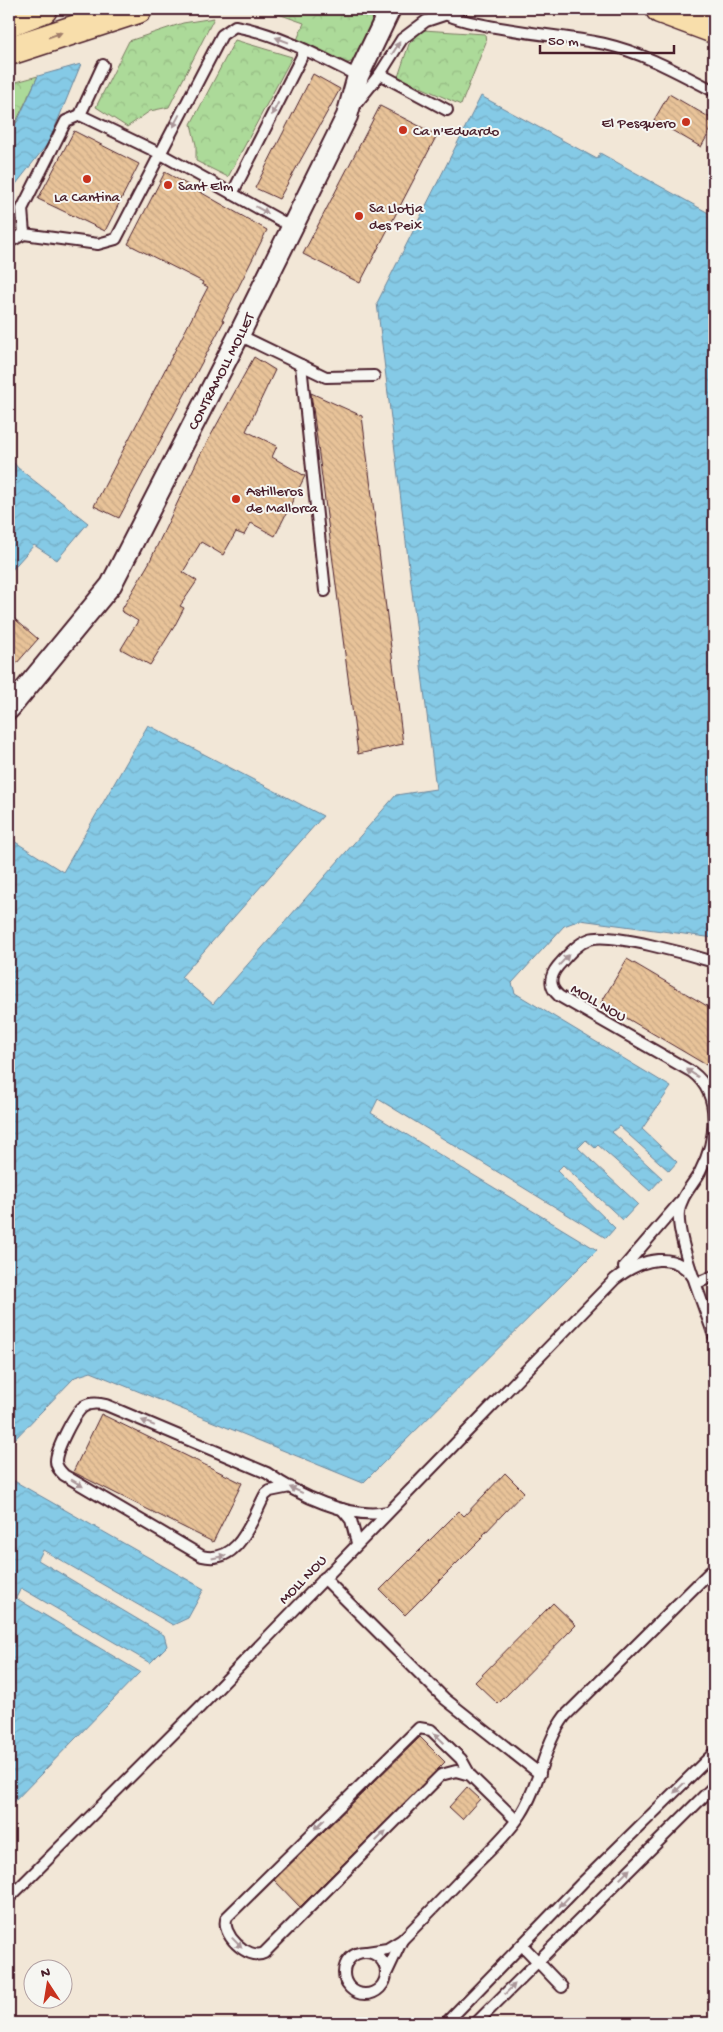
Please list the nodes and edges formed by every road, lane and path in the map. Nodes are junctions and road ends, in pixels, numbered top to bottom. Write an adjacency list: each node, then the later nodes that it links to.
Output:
1 (43, 9): 6 (highway)
2 (390, 9): 12 (street, CONTRAMOLL MOLLET)
3 (660, 9): 7 (highway)
4 (130, 11): 9 (highway, one-way to 4)
5 (441, 12): 11 (lane, one-way to 5); 13 (lane)
6 (9, 22)
7 (714, 29)
8 (305, 50): 12 (lane); 17 (lane, one-way to 17); 18 (lane, one-way to 18)
9 (9, 51)
10 (103, 65): 15 (lane)
11 (380, 74): 14 (lane); 16 (lane)
12 (358, 76): 16 (street, CONTRAMOLL MOLLET)
13 (714, 91)
14 (447, 110)
15 (80, 114): 17 (lane); 20 (lane)
16 (347, 116): 19 (street, CONTRAMOLL MOLLET)
17 (159, 153): 18 (lane); 20 (lane)
18 (232, 194): 19 (lane, one-way to 19)
19 (292, 227): 22 (street, CONTRAMOLL MOLLET)
20 (24, 234): 21 (lane)
21 (9, 242)
22 (239, 335): 23 (lane); 26 (street, CONTRAMOLL MOLLET)
23 (301, 365): 24 (lane); 25 (lane)
24 (374, 376)
25 (325, 591)
26 (9, 709)
27 (714, 962): 28 (lane, MOLL NOU, one-way to 27)
28 (713, 1130): 29 (lane, MOLL NOU)
29 (682, 1200): 31 (lane, MOLL NOU); 32 (lane, MOLL NOU)
30 (714, 1276): 32 (lane)
31 (615, 1279): 32 (lane, MOLL NOU); 37 (lane, MOLL NOU)
32 (697, 1283): 33 (lane)
33 (711, 1313): 34 (lane)
34 (714, 1336)
35 (290, 1487): 35 (lane, one-way to 35); 36 (lane, one-way to 35)
36 (341, 1509): 37 (lane); 38 (lane)
37 (388, 1512): 38 (lane, MOLL NOU)
38 (357, 1543): 40 (lane, MOLL NOU)
39 (714, 1568): 42 (lane)
40 (324, 1578): 42 (lane); 46 (lane, MOLL NOU)
41 (714, 1754): 48 (lane, one-way to 48)
42 (540, 1774): 45 (lane)
43 (470, 1775): 43 (lane, one-way to 43); 45 (lane)
44 (714, 1786): 50 (lane, one-way to 44)
45 (516, 1820): 47 (lane)
46 (9, 1898)
47 (402, 1940): 49 (lane); 51 (lane)
48 (523, 1946): 50 (lane); 53 (lane)
49 (367, 1952): 51 (lane); 51 (lane)
50 (538, 1962): 52 (lane); 54 (lane, one-way to 50)
51 (386, 1975)
52 (562, 1987)
53 (446, 2023)
54 (476, 2023)

